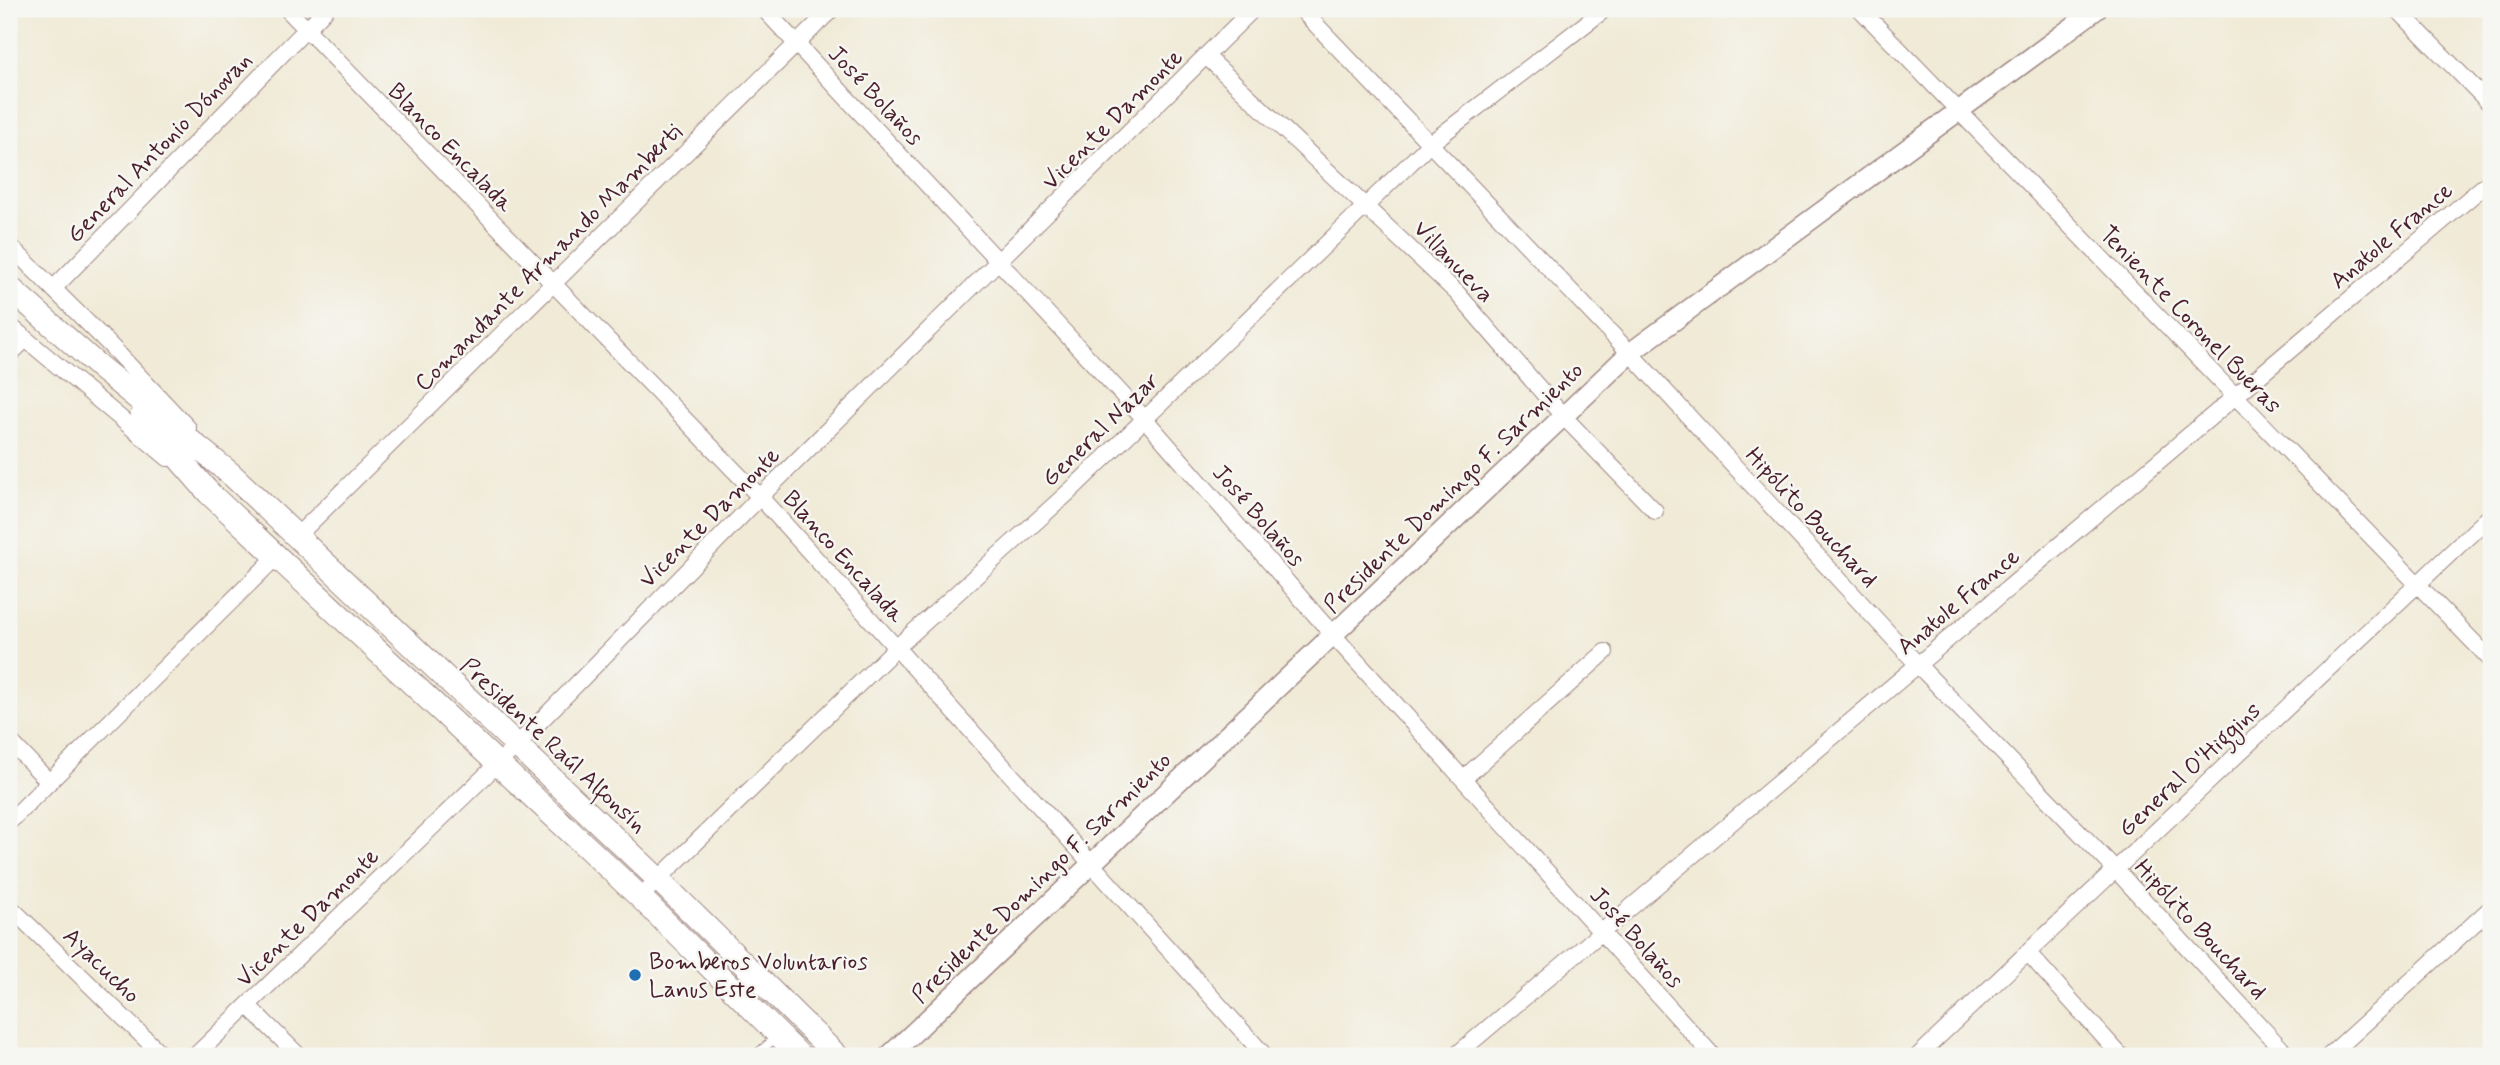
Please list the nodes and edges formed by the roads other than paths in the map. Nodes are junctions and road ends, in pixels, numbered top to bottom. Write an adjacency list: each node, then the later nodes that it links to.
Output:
1 (287, 9): 11 (street, Blanco Encalada)
2 (326, 9): 11 (street, General Antonio Dónovan)
3 (764, 9): 12 (street, José Bolaños)
4 (832, 9): 12 (street, Comandante Armando Mamberti)
5 (1253, 9): 13 (street, Vicente Damonte)
6 (1301, 9): 16 (street, Hipólito Bouchard)
7 (1605, 9): 16 (street, General Nazar)
8 (1860, 9): 15 (street, Teniente Coronel Bueras)
9 (2098, 9): 15 (street, Presidente Domingo F. Sarmiento)
10 (2397, 9): 14 (street)
11 (306, 29): 21 (street, Blanco Encalada); 23 (street, General Antonio Dónovan)
12 (797, 44): 20 (street, José Bolaños); 21 (street, Comandante Armando Mamberti)
13 (1207, 57): 18 (street, Villanueva); 20 (street, Vicente Damonte)
14 (2491, 105)
15 (1958, 112): 26 (street, Presidente Domingo F. Sarmiento); 29 (street, Teniente Coronel Bueras)
16 (1431, 143): 18 (street, General Nazar); 26 (street, Hipólito Bouchard)
17 (2491, 180): 29 (street, Anatole France)
18 (1366, 204): 30 (street, Villanueva); 31 (street, General Nazar)
19 (9, 245): 23 (street, Presidente Raúl Alfonsín)
20 (1001, 262): 31 (street, José Bolaños); 34 (street, Vicente Damonte)
21 (552, 286): 34 (street, Blanco Encalada); 37 (street, Comandante Armando Mamberti)
22 (9, 287): 28 (main road, Presidente Raúl Alfonsín)
23 (54, 288): 32 (street, Presidente Raúl Alfonsín)
24 (9, 325): 25 (street, Presidente Raúl Alfonsín)
25 (25, 340): 27 (street); 33 (street, Presidente Raúl Alfonsín)
26 (1630, 353): 30 (street, Presidente Domingo F. Sarmiento); 44 (street, Hipólito Bouchard)
27 (9, 355)
28 (98, 366): 32 (main road, Presidente Raúl Alfonsín); 33 (main road, Presidente Raúl Alfonsín)
29 (2235, 396): 39 (street, Teniente Coronel Bueras); 44 (street, Anatole France)
30 (1563, 416): 35 (street, Villanueva); 40 (street, Presidente Domingo F. Sarmiento)
31 (1144, 418): 40 (street, José Bolaños); 41 (street, General Nazar)
32 (232, 475): 37 (main road, Presidente Raúl Alfonsín)
33 (209, 493): 38 (main road, Presidente Raúl Alfonsín)
34 (760, 497): 41 (street, Blanco Encalada); 46 (street, Vicente Damonte)
35 (1655, 510)
36 (2491, 515): 39 (street, General O'Higgins)
37 (296, 537): 46 (main road, Presidente Raúl Alfonsín)
38 (277, 556): 47 (main road, Presidente Raúl Alfonsín); 49 (street)
39 (2418, 586): 43 (street, Teniente Coronel Bueras); 52 (street, General O'Higgins)
40 (1333, 635): 48 (street, José Bolaños); 51 (street, Presidente Domingo F. Sarmiento)
41 (896, 648): 51 (street, Blanco Encalada); 53 (street, General Nazar)
42 (1605, 652): 48 (street)
43 (2491, 660)
44 (1917, 665): 52 (street, Hipólito Bouchard); 57 (street, Anatole France)
45 (9, 740): 49 (street)
46 (516, 746): 47 (street, Vicente Damonte); 53 (main road, Presidente Raúl Alfonsín)
47 (498, 763): 54 (main road, Presidente Raúl Alfonsín); 59 (street, Vicente Damonte)
48 (1463, 779): 57 (street, José Bolaños)
49 (49, 782): 50 (street)
50 (9, 822)
51 (1092, 863): 67 (street, Presidente Domingo F. Sarmiento); 68 (street, Blanco Encalada)
52 (2115, 869): 58 (street, General O'Higgins); 73 (street, Hipólito Bouchard)
53 (660, 881): 54 (street, General Nazar); 66 (main road, Presidente Raúl Alfonsín)
54 (640, 897): 60 (main road, Presidente Raúl Alfonsín)
55 (9, 906): 61 (street, Ayacucho)
56 (2491, 908): 74 (street)
57 (1602, 932): 69 (street, Anatole France); 70 (street, José Bolaños)
58 (2029, 954): 71 (street, General O'Higgins); 72 (street)
59 (248, 1006): 62 (street, Vicente Damonte); 63 (street)
60 (778, 1036): 64 (lane); 65 (main road, Presidente Raúl Alfonsín)
61 (163, 1056)
62 (195, 1056)
63 (299, 1056)
64 (754, 1056)
65 (800, 1056)
66 (837, 1056)
67 (888, 1056)
68 (1265, 1056)
69 (1455, 1056)
70 (1713, 1056)
71 (1918, 1056)
72 (2121, 1056)
73 (2288, 1056)
74 (2329, 1056)

